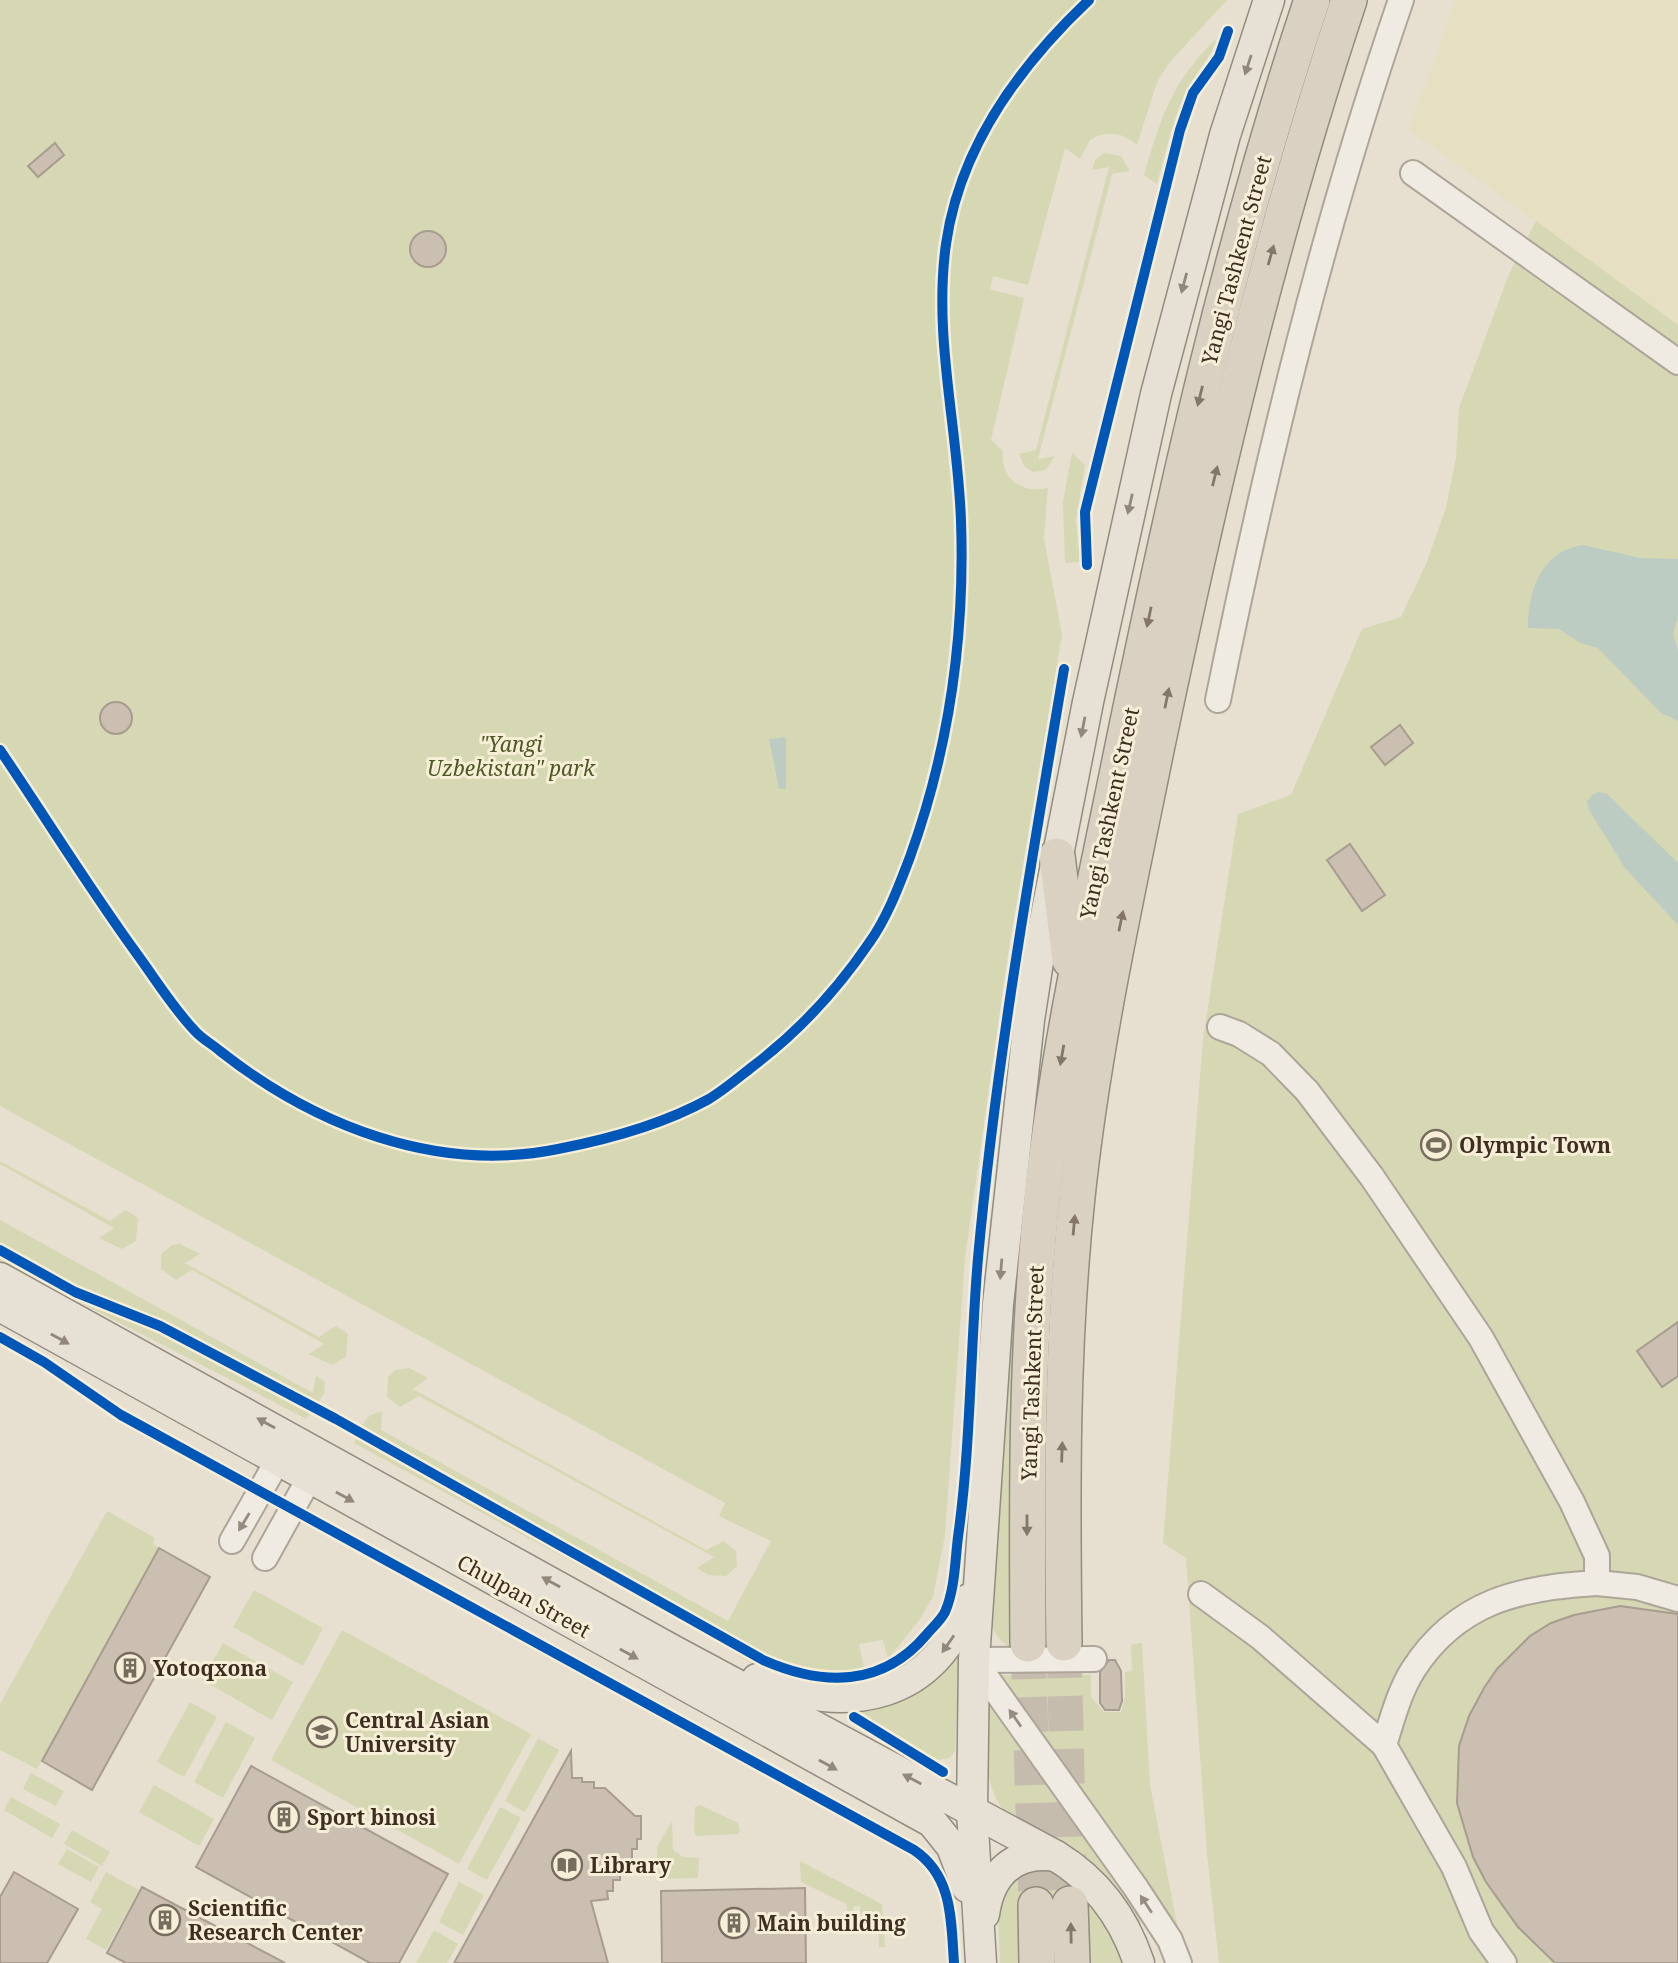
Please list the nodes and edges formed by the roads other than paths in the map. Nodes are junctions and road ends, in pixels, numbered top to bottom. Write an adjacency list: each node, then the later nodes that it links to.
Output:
1 (1269, 0): 8 (main road, one-way to 8)
2 (1312, 0): 9 (highway, Yangi Tashkent Street, one-way to 9)
3 (1349, 0): 22 (highway, Yangi Tashkent Street, one-way to 3)
4 (1401, 0): 7 (lane)
5 (1413, 173): 6 (lane)
6 (1678, 362)
7 (1218, 700)
8 (1057, 856): 9 (highway); 15 (main road, one-way to 15)
9 (1074, 987): 23 (highway, Yangi Tashkent Street, one-way to 23)
10 (1220, 1027): 18 (lane)
11 (0, 1278): 14 (main road, Chulpan Street, one-way to 11)
12 (0, 1306): 13 (main road, Chulpan Street, one-way to 13)
13 (278, 1460): 14 (main road, Chulpan Street); 16 (lane, one-way to 16)
14 (313, 1464): 17 (lane); 21 (main road, Chulpan Street, one-way to 14); 31 (main road, Chulpan Street, one-way to 31)
15 (982, 1533): 21 (main road, one-way to 21); 25 (main road)
16 (232, 1541)
17 (265, 1558)
18 (1597, 1583): 20 (lane); 26 (lane)
19 (1201, 1594): 26 (lane)
20 (1678, 1599)
21 (589, 1603): 27 (main road, Chulpan Street, one-way to 21)
22 (1064, 1643)
23 (1028, 1644)
24 (1094, 1659): 25 (lane)
25 (974, 1660): 27 (main road); 35 (lane, one-way to 25)
26 (1384, 1745): 36 (lane)
27 (972, 1811): 28 (main road, Chulpan Street); 31 (main road)
28 (1056, 1856): 31 (main road); 34 (main road, Chulpan Street)
29 (1070, 1904): 33 (highway, one-way to 29)
30 (1036, 1905): 32 (highway)
31 (981, 1953)
32 (1037, 1963)
33 (1072, 1963)
34 (1139, 1963)
35 (1179, 1963)
36 (1504, 1963)

